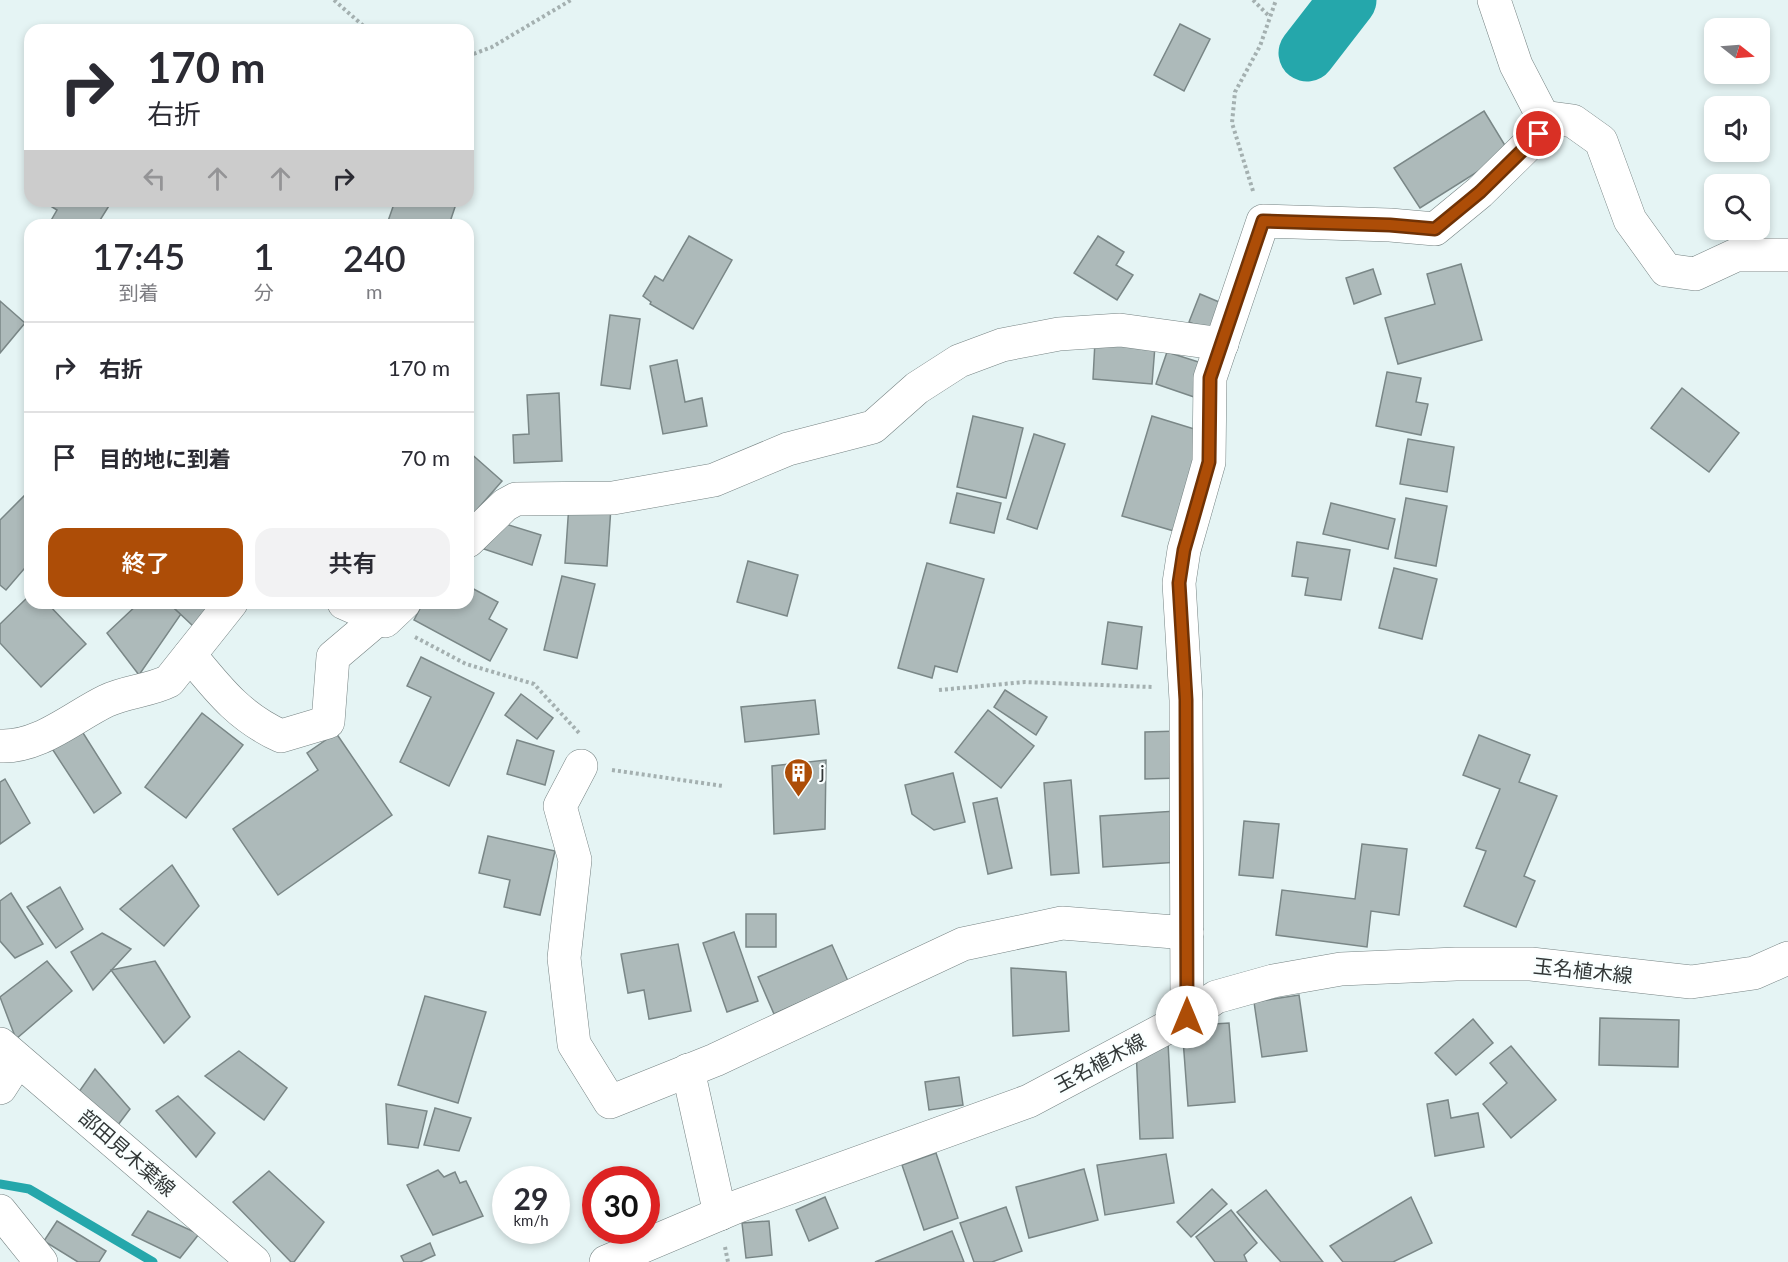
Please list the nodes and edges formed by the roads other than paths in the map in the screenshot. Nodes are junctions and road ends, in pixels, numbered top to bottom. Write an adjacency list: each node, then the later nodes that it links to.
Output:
1 (1494, 0): 2 (street)
2 (1544, 117): 3 (street); 4 (street)
3 (1788, 255)
4 (1222, 344): 5 (street); 12 (street)
5 (474, 535)
6 (226, 609): 9 (street)
7 (369, 609): 8 (street)
8 (389, 614): 9 (street)
9 (190, 655): 10 (street)
10 (0, 746)
11 (581, 765): 16 (street)
12 (1187, 933): 14 (street); 16 (street)
13 (1788, 958): 14 (street, 玉名植木線)
14 (1187, 1017): 19 (street, 玉名植木線)
15 (9, 1052): 17 (street); 21 (street, 部田見木葉線)
16 (688, 1070): 19 (street)
17 (0, 1088)
18 (0, 1210): 20 (street)
19 (720, 1214): 22 (street, 玉名植木線)
20 (41, 1262)
21 (254, 1262)
22 (606, 1262)

